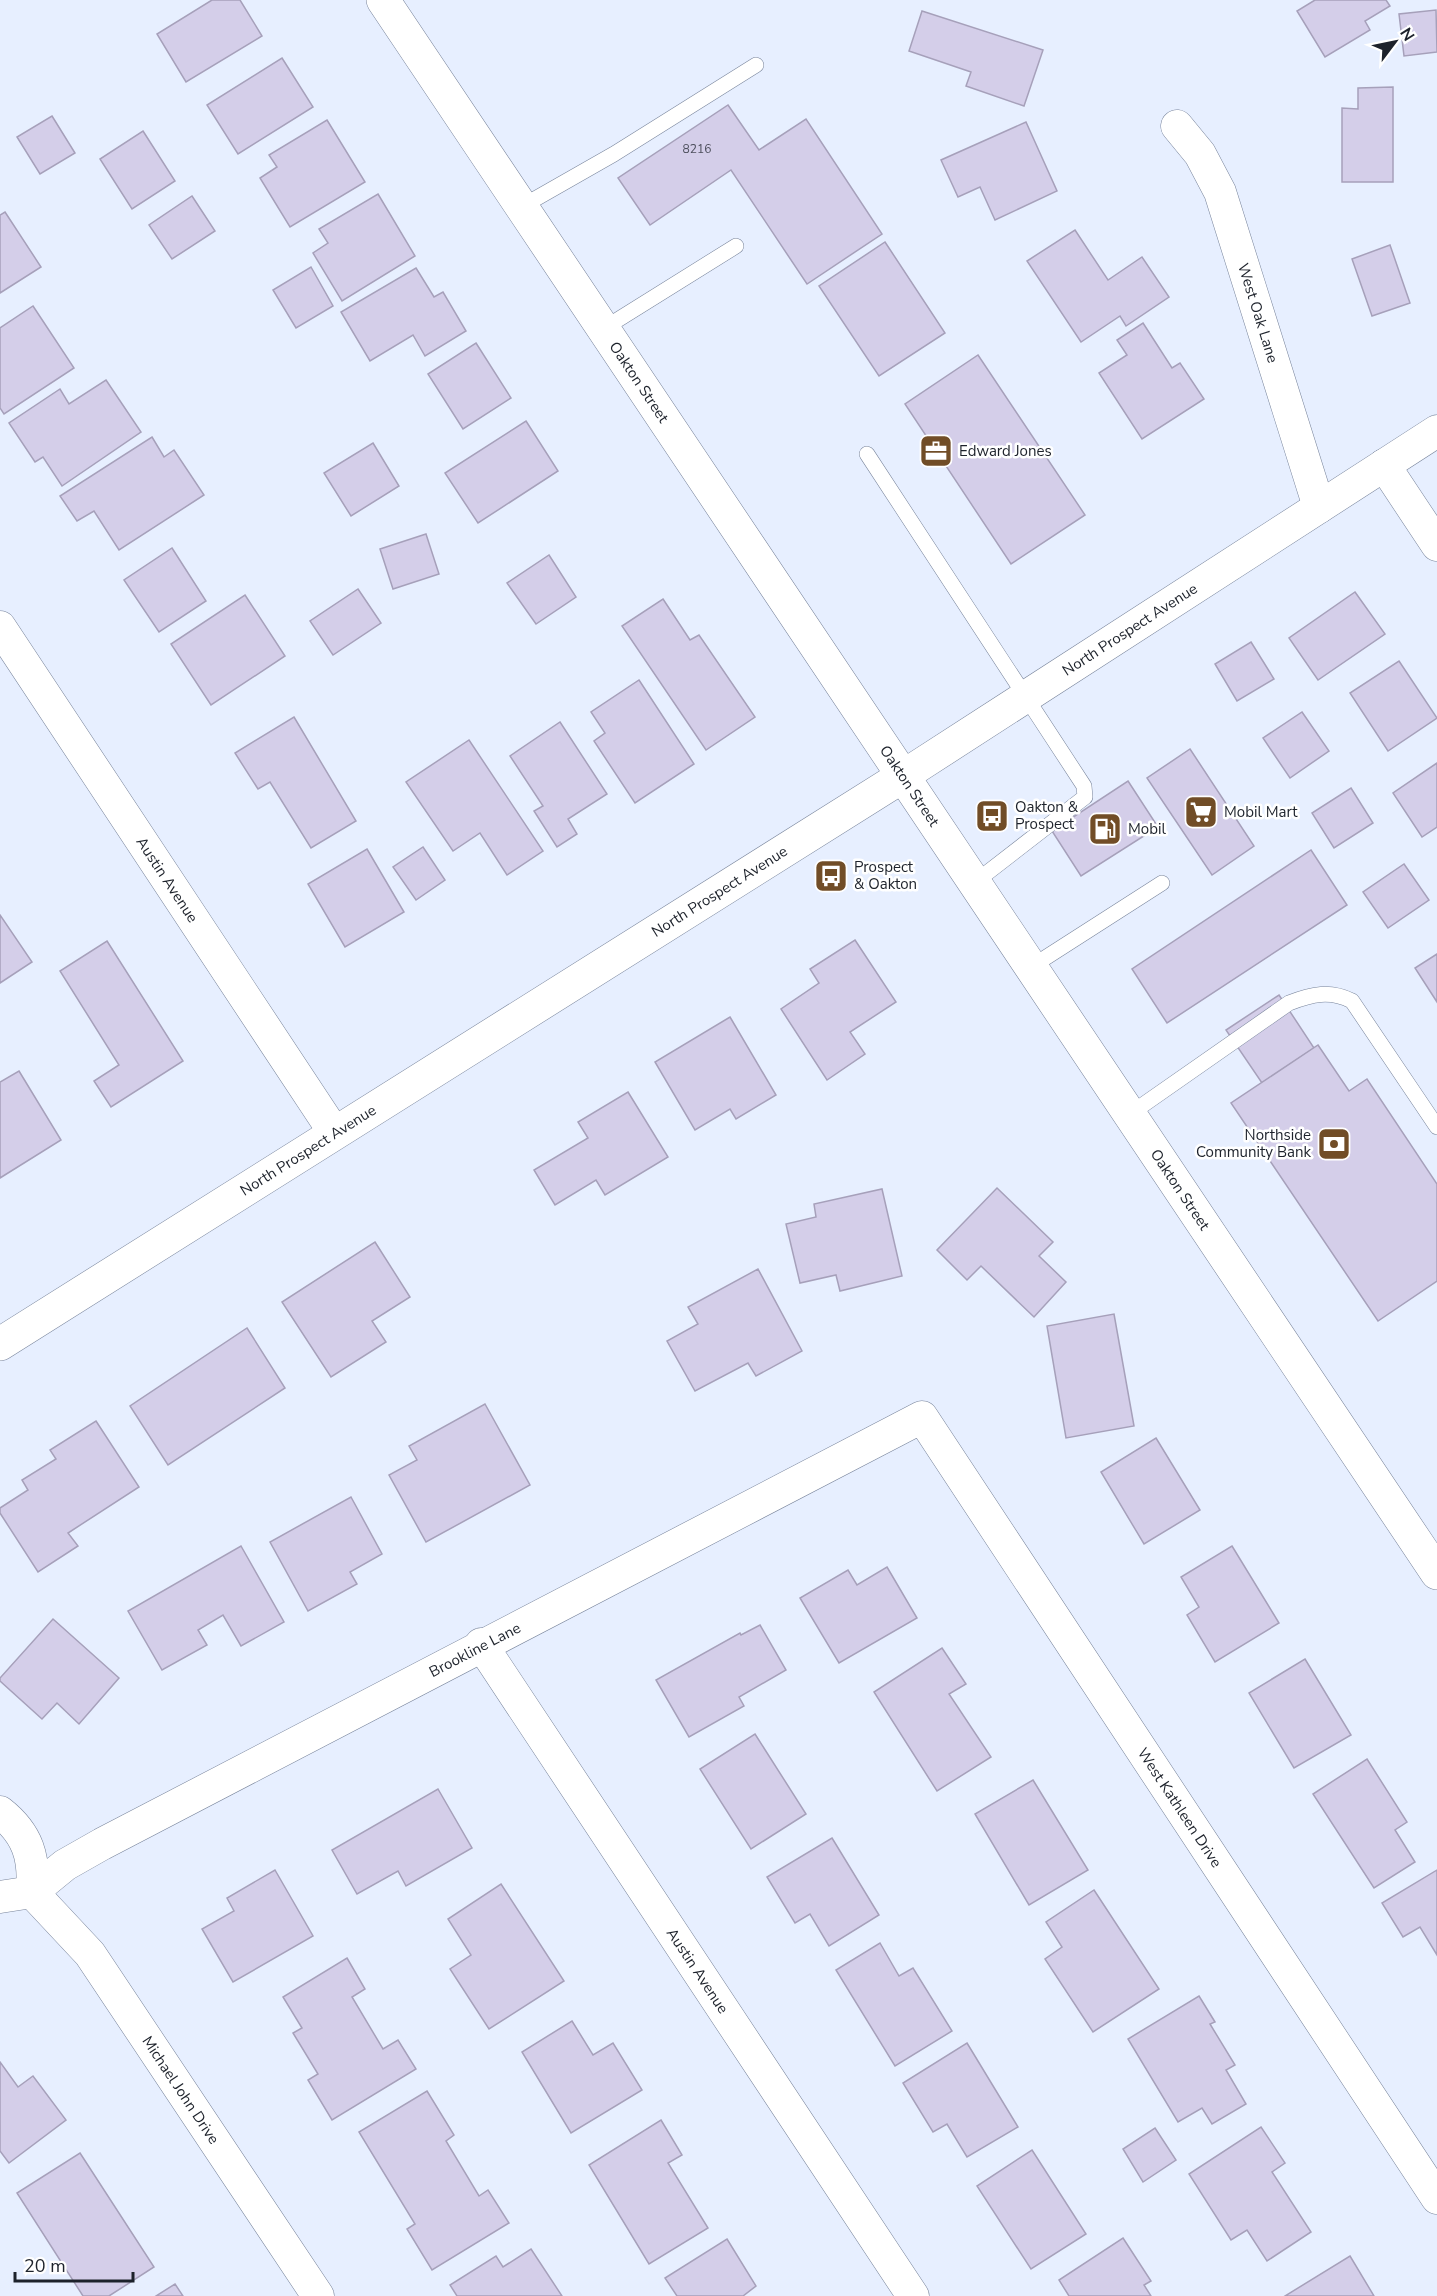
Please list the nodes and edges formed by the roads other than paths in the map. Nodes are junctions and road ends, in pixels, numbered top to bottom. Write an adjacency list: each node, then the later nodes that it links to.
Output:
1 (383, 0): 4 (main road, Oakton Street)
2 (756, 65): 4 (lane)
3 (1177, 126): 10 (street, West Oak Lane)
4 (521, 207): 6 (main road, Oakton Street)
5 (736, 246): 6 (lane)
6 (603, 328): 14 (main road, Oakton Street)
7 (1437, 431): 9 (street, North Prospect Avenue)
8 (867, 454): 13 (lane)
9 (1384, 465): 10 (street, North Prospect Avenue); 11 (street)
10 (1319, 507): 13 (street, North Prospect Avenue)
11 (1437, 545)
12 (0, 627): 20 (street, Austin Avenue)
13 (1027, 696): 14 (street, North Prospect Avenue); 15 (lane)
14 (903, 776): 15 (main road, Oakton Street); 20 (main road, North Prospect Avenue)
15 (975, 883): 17 (main road, Oakton Street)
16 (1162, 884): 17 (lane)
17 (1031, 968): 18 (main road, Oakton Street)
18 (1130, 1114): 19 (lane); 23 (main road, Oakton Street)
19 (1437, 1126)
20 (334, 1132): 21 (main road, North Prospect Avenue)
21 (0, 1344)
22 (922, 1417): 24 (street, Brookline Lane); 28 (street, West Kathleen Drive)
23 (1437, 1574)
24 (481, 1644): 26 (street, Brookline Lane); 30 (street, Austin Avenue)
25 (0, 1812): 26 (street)
26 (32, 1892): 27 (street); 29 (street, Michael John Drive)
27 (0, 1897)
28 (1437, 2198)
29 (318, 2296)
30 (913, 2296)

